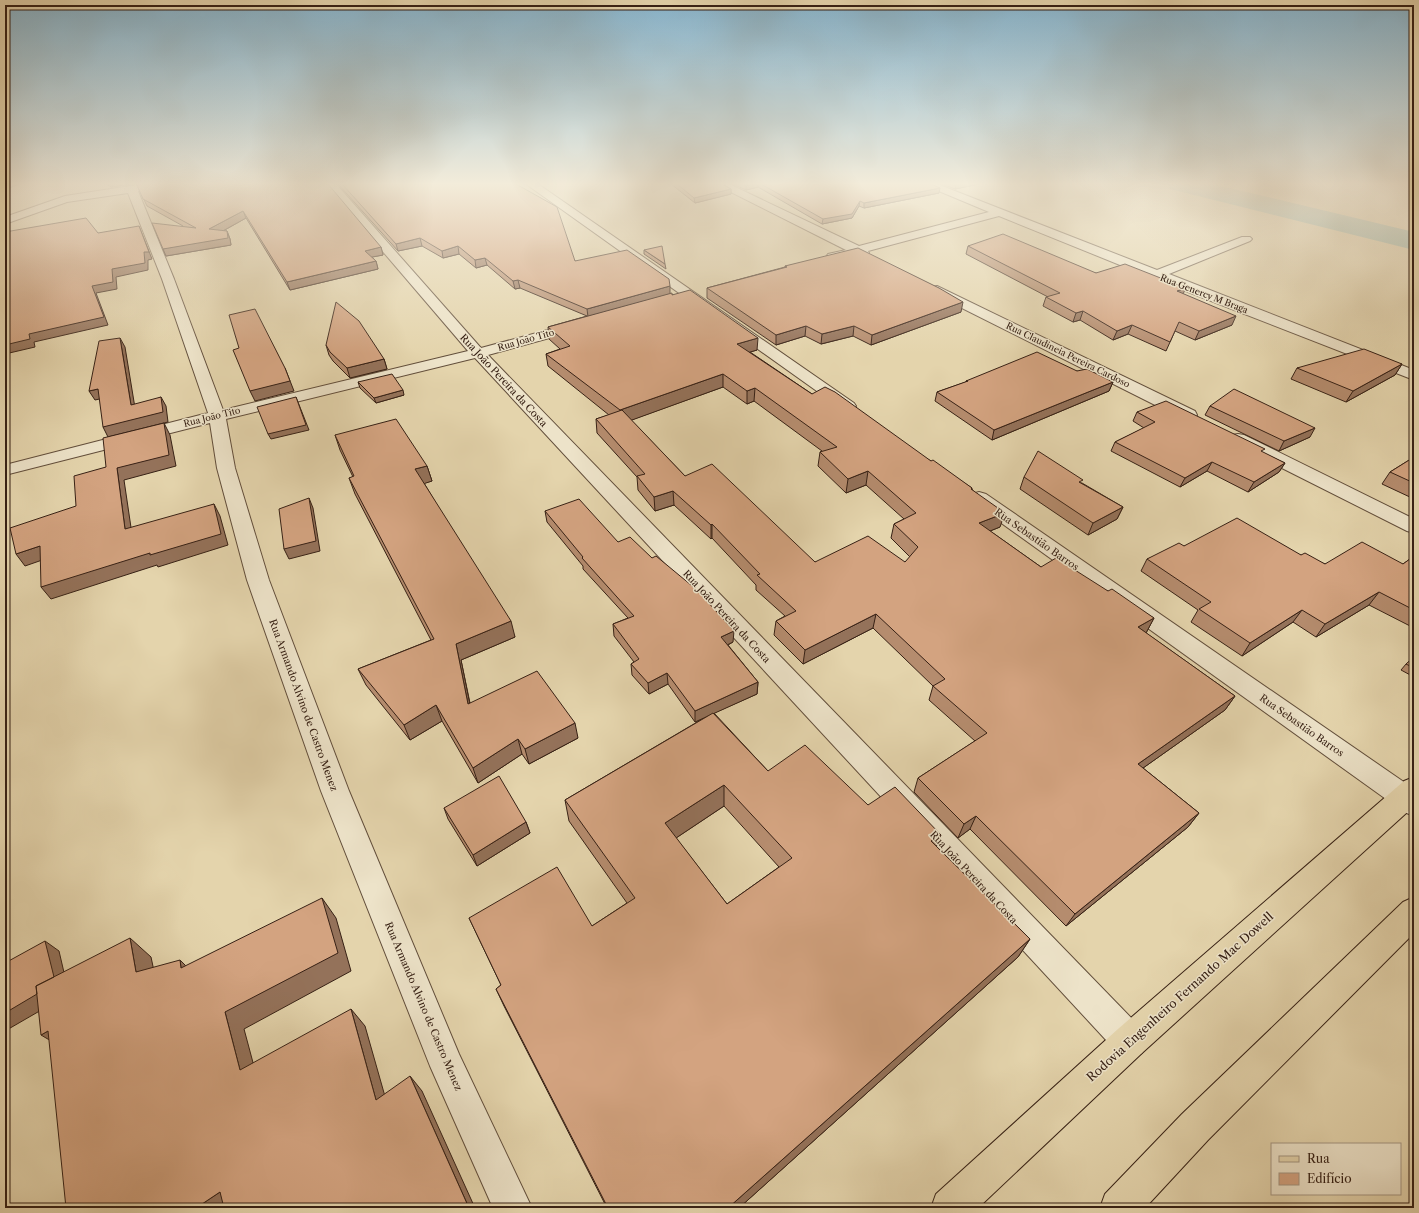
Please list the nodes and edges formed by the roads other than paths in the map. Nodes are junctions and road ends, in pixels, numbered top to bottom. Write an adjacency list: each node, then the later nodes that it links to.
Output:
1 (152, 241): 16 (street, Rua Armando Alvino de Castro Menez)
2 (380, 241): 14 (street, Rua João Pereira da Costa)
3 (612, 241): 17 (street)
4 (838, 241): 8 (street)
5 (894, 241): 8 (street)
6 (1069, 241): 11 (street, Rua Genercy M Braga)
7 (1242, 241): 11 (street)
8 (858, 250): 9 (street); 10 (street)
9 (820, 260)
10 (879, 261)
11 (1156, 275): 15 (street, Rua Genercy M Braga)
12 (922, 282): 18 (street, Rua Claudineia Pereira Cardoso)
13 (592, 322): 14 (street, Rua João Tito)
14 (478, 353): 16 (street, Rua João Tito); 25 (street, Rua João Pereira da Costa)
15 (1414, 375)
16 (217, 416): 20 (street, Rua João Tito); 26 (street, Rua Armando Alvino de Castro Menez)
17 (865, 418)
18 (1200, 420)
19 (1229, 435): 22 (street)
20 (5, 470)
21 (963, 486): 23 (street, Rua Sebastião Barros)
22 (1414, 527)
23 (1411, 797): 25 (main road, Rodovia Engenheiro Fernando Mac Dowell)
24 (1414, 912): 28 (main road)
25 (1130, 1041): 27 (main road, Rodovia Engenheiro Fernando Mac Dowell)
26 (514, 1208)
27 (950, 1208)
28 (1118, 1208)

